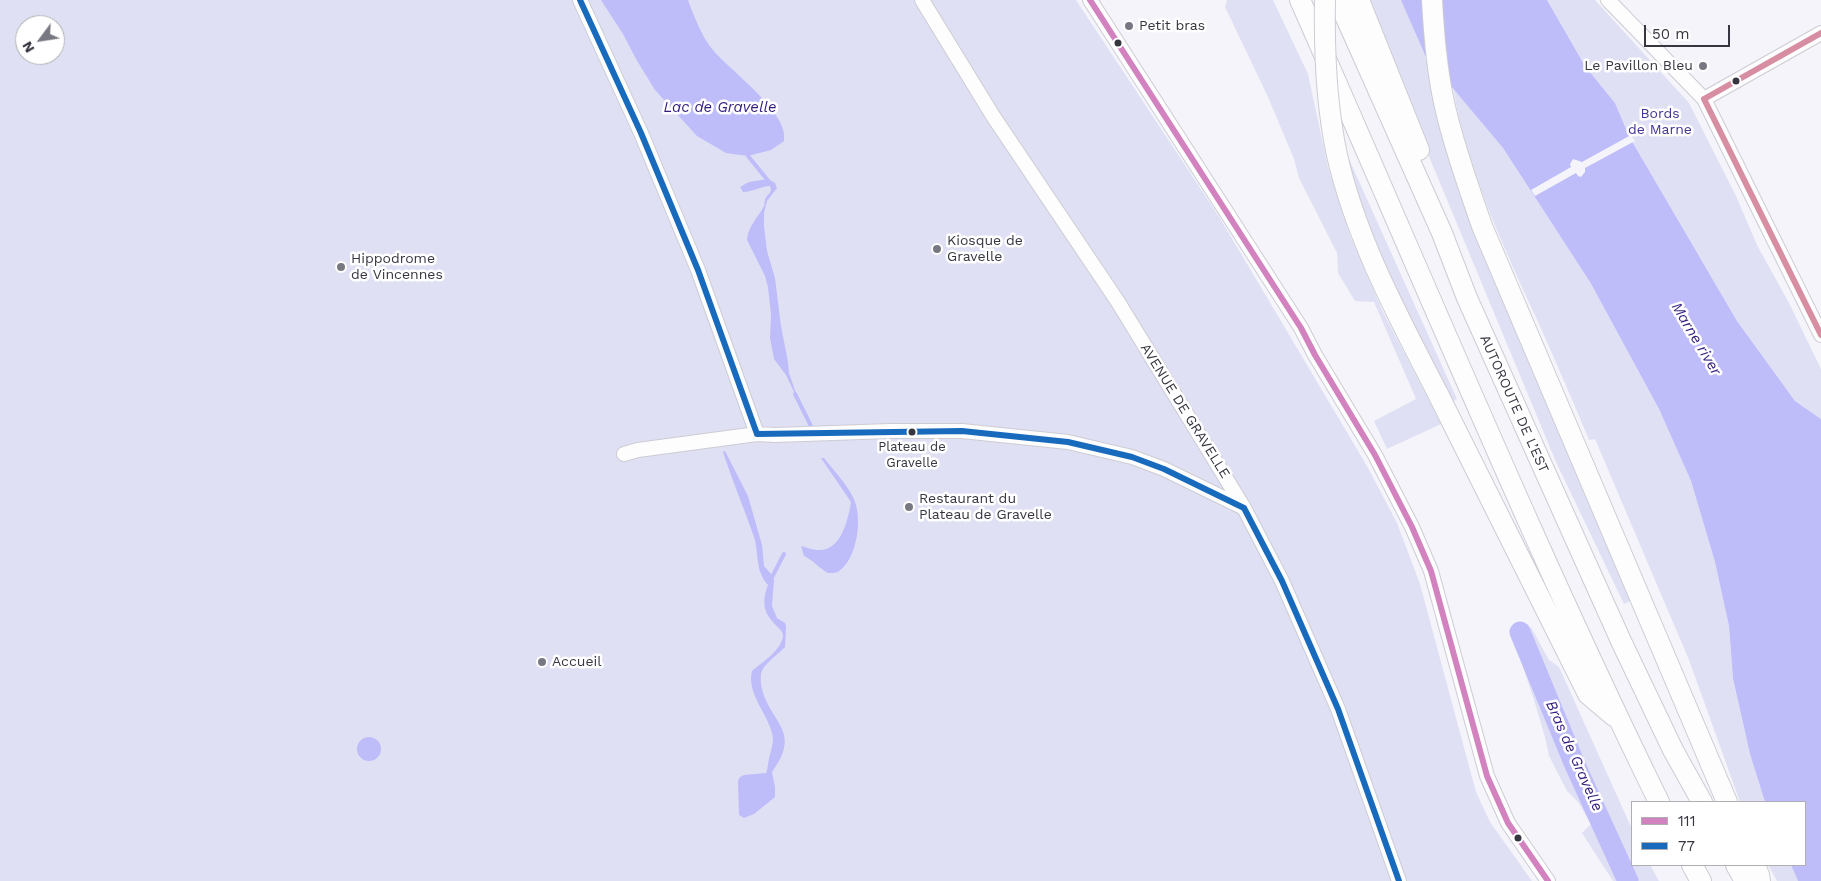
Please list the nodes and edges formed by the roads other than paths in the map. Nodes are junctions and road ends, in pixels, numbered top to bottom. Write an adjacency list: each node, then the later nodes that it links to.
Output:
1 (580, 0): 14 (street)
2 (922, 0): 16 (street, AVENUE DE GRAVELLE)
3 (1090, 0): 25 (street)
4 (1300, 0): 17 (highway)
5 (1325, 0): 17 (highway, bridge)
6 (1338, 0): 12 (highway, AUTOROUTE DE L’EST)
7 (1359, 0): 12 (highway)
8 (1432, 0): 20 (highway)
9 (1608, 0): 11 (street)
10 (1819, 38): 11 (street)
11 (1704, 98): 13 (street)
12 (1442, 233): 19 (highway, AUTOROUTE DE L’EST)
13 (1821, 335)
14 (757, 434): 15 (street); 16 (street)
15 (624, 454)
16 (1244, 508): 24 (street, AVENUE DE GRAVELLE)
17 (1619, 720): 18 (highway)
18 (1659, 801)
19 (1701, 801)
20 (1727, 801)
21 (1693, 866): 26 (highway)
22 (1737, 866): 27 (highway)
23 (1755, 866): 28 (highway)
24 (1399, 881)
25 (1548, 881)
26 (1701, 881)
27 (1745, 881)
28 (1760, 881)

